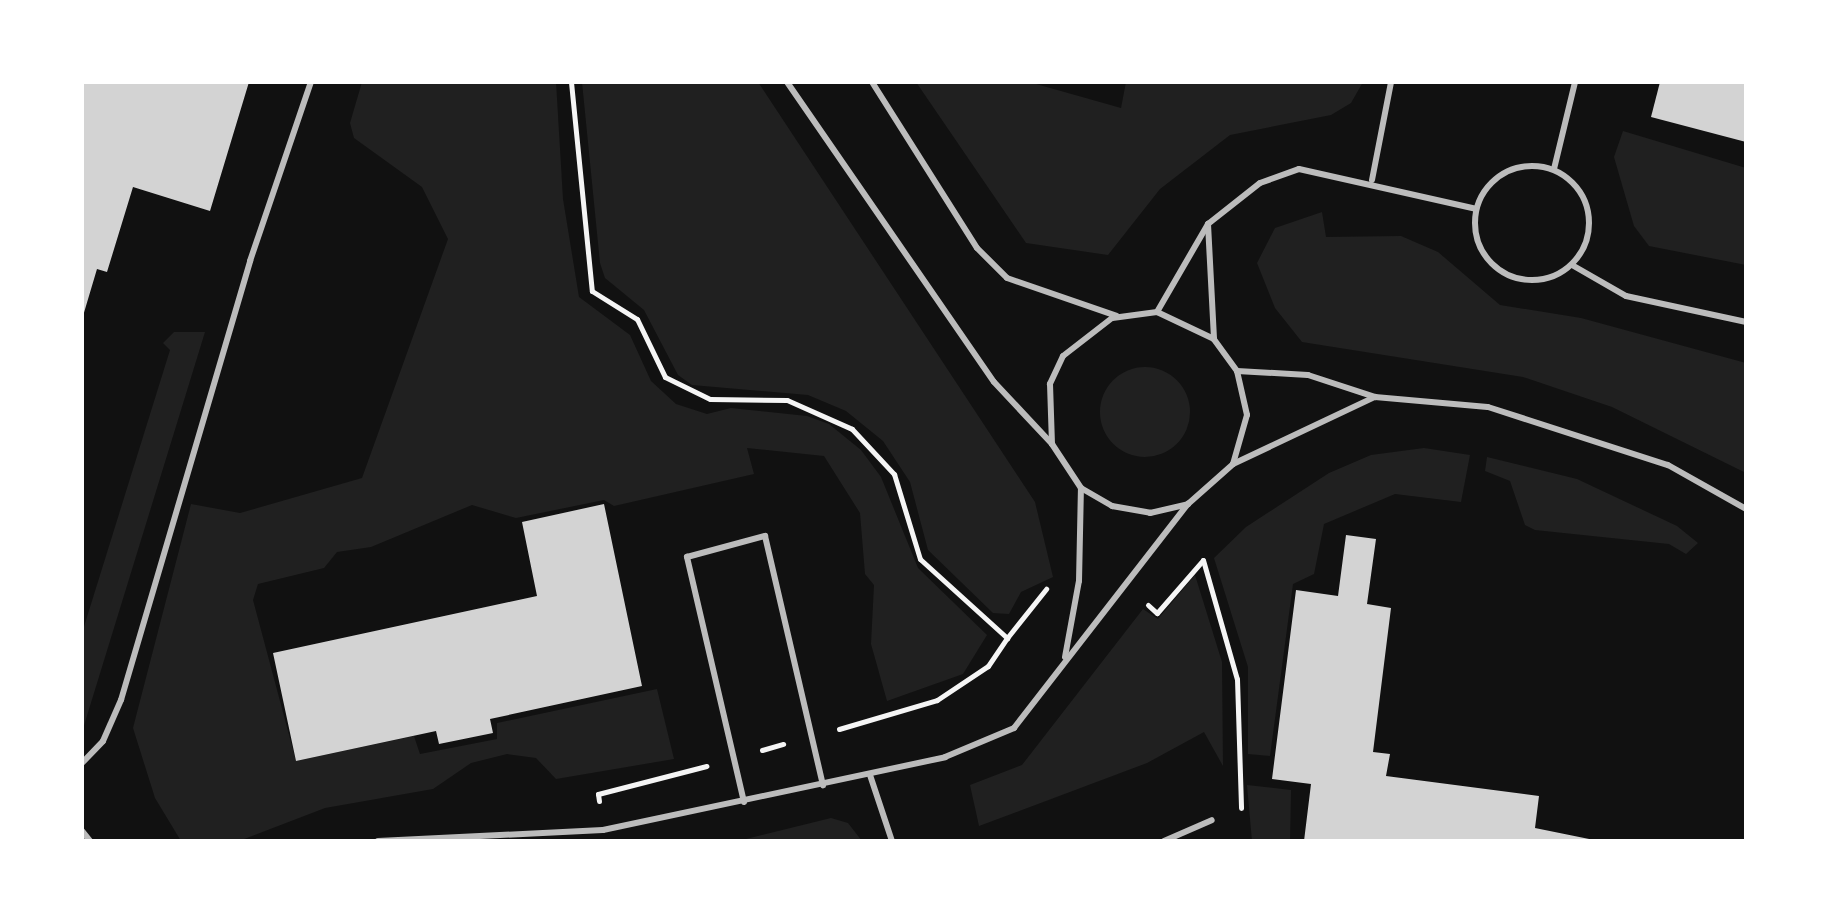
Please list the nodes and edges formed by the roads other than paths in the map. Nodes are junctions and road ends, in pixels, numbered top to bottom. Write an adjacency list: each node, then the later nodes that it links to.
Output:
1 (311, 82): 23 (lane)
2 (787, 82): 17 (lane)
3 (872, 82): 12 (lane)
4 (1391, 82): 7 (lane)
5 (1575, 82): 6 (lane)
6 (1554, 169): 8 (lane); 10 (lane)
7 (1372, 180): 8 (lane); 9 (lane)
8 (1476, 209): 10 (lane)
9 (1208, 224): 11 (lane); 14 (lane)
10 (1572, 265): 13 (lane)
11 (1157, 312): 12 (lane); 14 (lane)
12 (1117, 316): 17 (lane)
13 (1744, 323)
14 (1214, 339): 15 (lane)
15 (1237, 371): 16 (lane); 18 (lane)
16 (1375, 397): 18 (lane); 21 (lane)
17 (1052, 444): 19 (lane)
18 (1233, 464): 20 (lane)
19 (1081, 488): 20 (lane); 22 (lane)
20 (1188, 504): 22 (lane)
21 (1746, 509)
22 (1064, 661): 24 (lane)
23 (82, 763)
24 (870, 775): 25 (lane); 31 (lane)
25 (823, 785): 26 (lane); 26 (lane)
26 (744, 802): 30 (lane)
27 (1212, 820): 32 (lane)
28 (82, 831): 29 (lane)
29 (90, 841)
30 (378, 841)
31 (892, 841)
32 (1164, 841)

